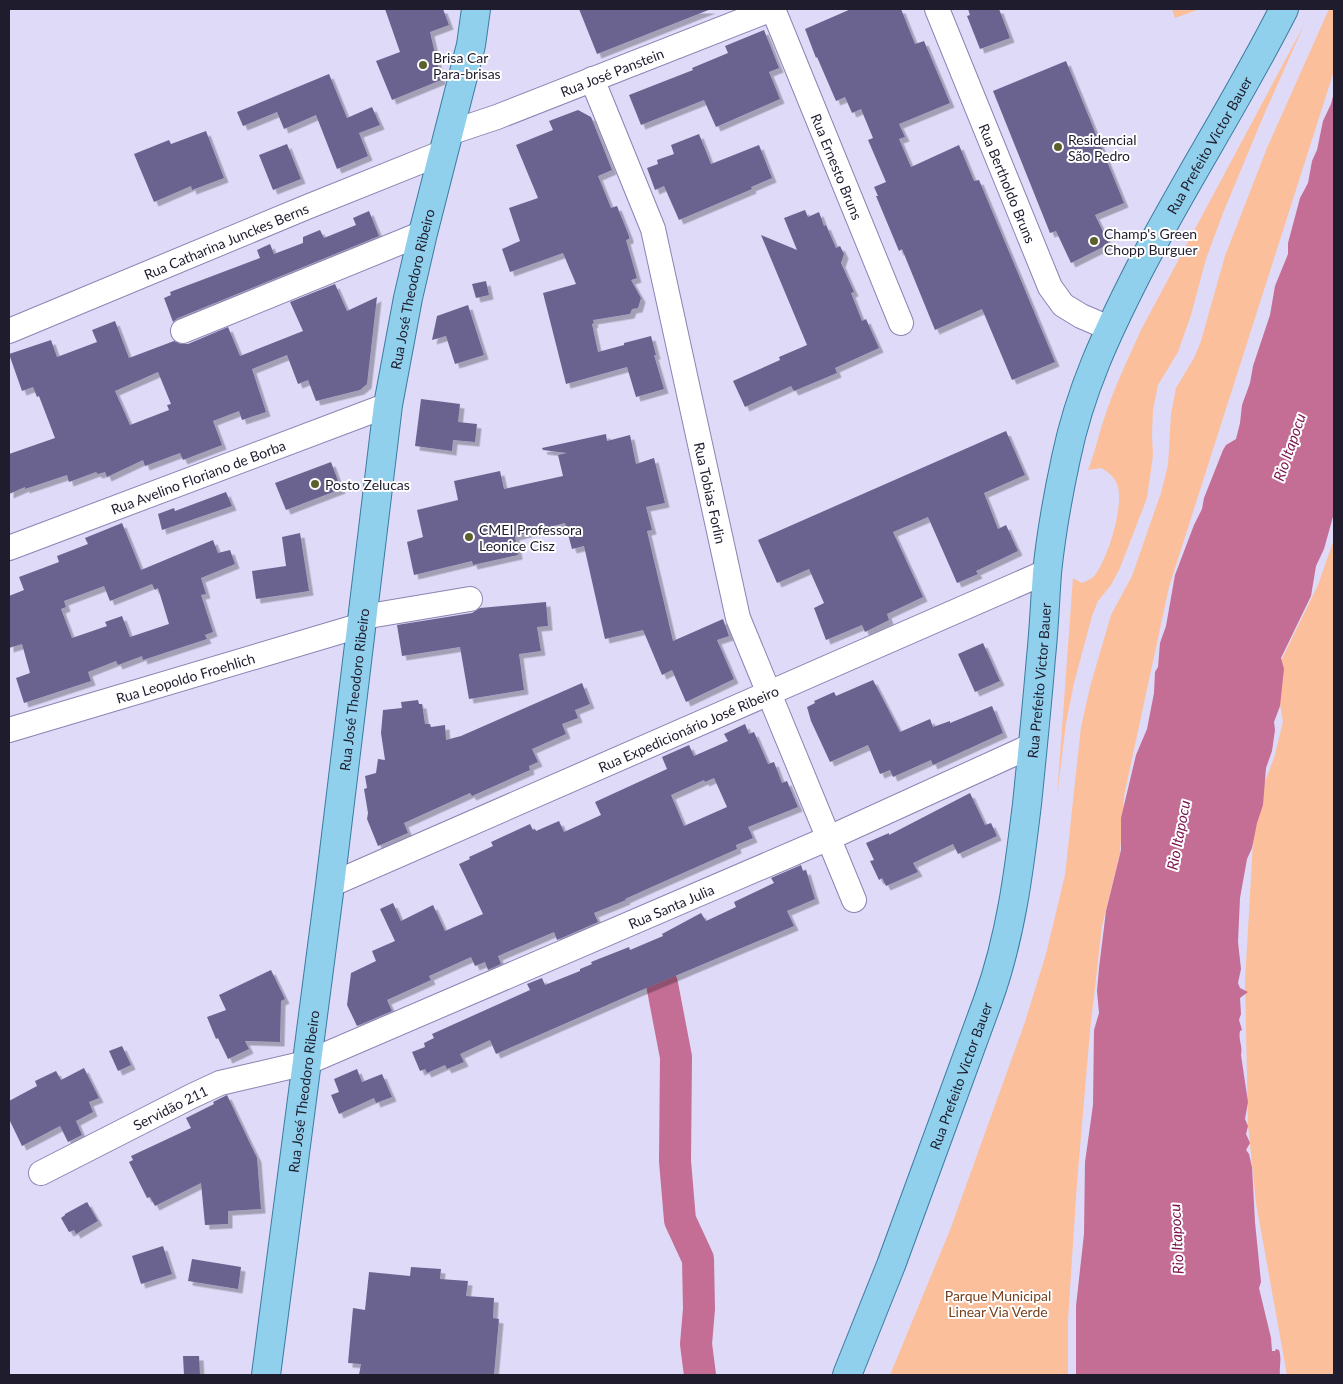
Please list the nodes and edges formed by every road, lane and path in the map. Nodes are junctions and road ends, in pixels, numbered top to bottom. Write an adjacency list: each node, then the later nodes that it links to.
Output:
1 (476, 9): 6 (main road, Rua José Theodoro Ribeiro)
2 (773, 9): 5 (street, Rua José Panstein); 8 (street, Rua Ernesto Bruns)
3 (937, 9): 9 (street, Rua Bertholdo Bruns)
4 (1284, 9): 9 (main road, Rua Prefeito Victor Bauer)
5 (592, 79): 6 (street, Rua José Panstein); 17 (street, Rua Tobias Forlin)
6 (447, 143): 7 (main road, Rua José Theodoro Ribeiro); 10 (street, Rua Catharina Junckes Berns)
7 (423, 233): 11 (street); 12 (main road, Rua José Theodoro Ribeiro)
8 (901, 323)
9 (1109, 328): 14 (main road, Rua Prefeito Victor Bauer)
10 (9, 331)
11 (183, 331)
12 (388, 405): 13 (street, Rua Avelino Floriano de Borba); 16 (main road, Rua José Theodoro Ribeiro)
13 (9, 548)
14 (1048, 571): 17 (street, Rua Expedicionário José Ribeiro); 19 (main road, Rua Prefeito Victor Bauer)
15 (470, 599): 16 (street, Rua Leopoldo Froehlich)
16 (363, 621): 18 (street, Rua Leopoldo Froehlich); 21 (main road, Rua José Theodoro Ribeiro)
17 (769, 694): 20 (street, Rua Tobias Forlin); 21 (street, Rua Expedicionário José Ribeiro)
18 (9, 730)
19 (1033, 745): 20 (street, Rua Santa Julia); 26 (main road, Rua Prefeito Victor Bauer)
20 (829, 838): 22 (street, Rua Tobias Forlin); 23 (street, Rua Santa Julia)
21 (330, 884): 23 (main road, Rua José Theodoro Ribeiro)
22 (854, 900)
23 (306, 1063): 24 (street, Servidão 211); 25 (main road, Rua José Theodoro Ribeiro)
24 (41, 1173)
25 (266, 1375)
26 (847, 1375)

